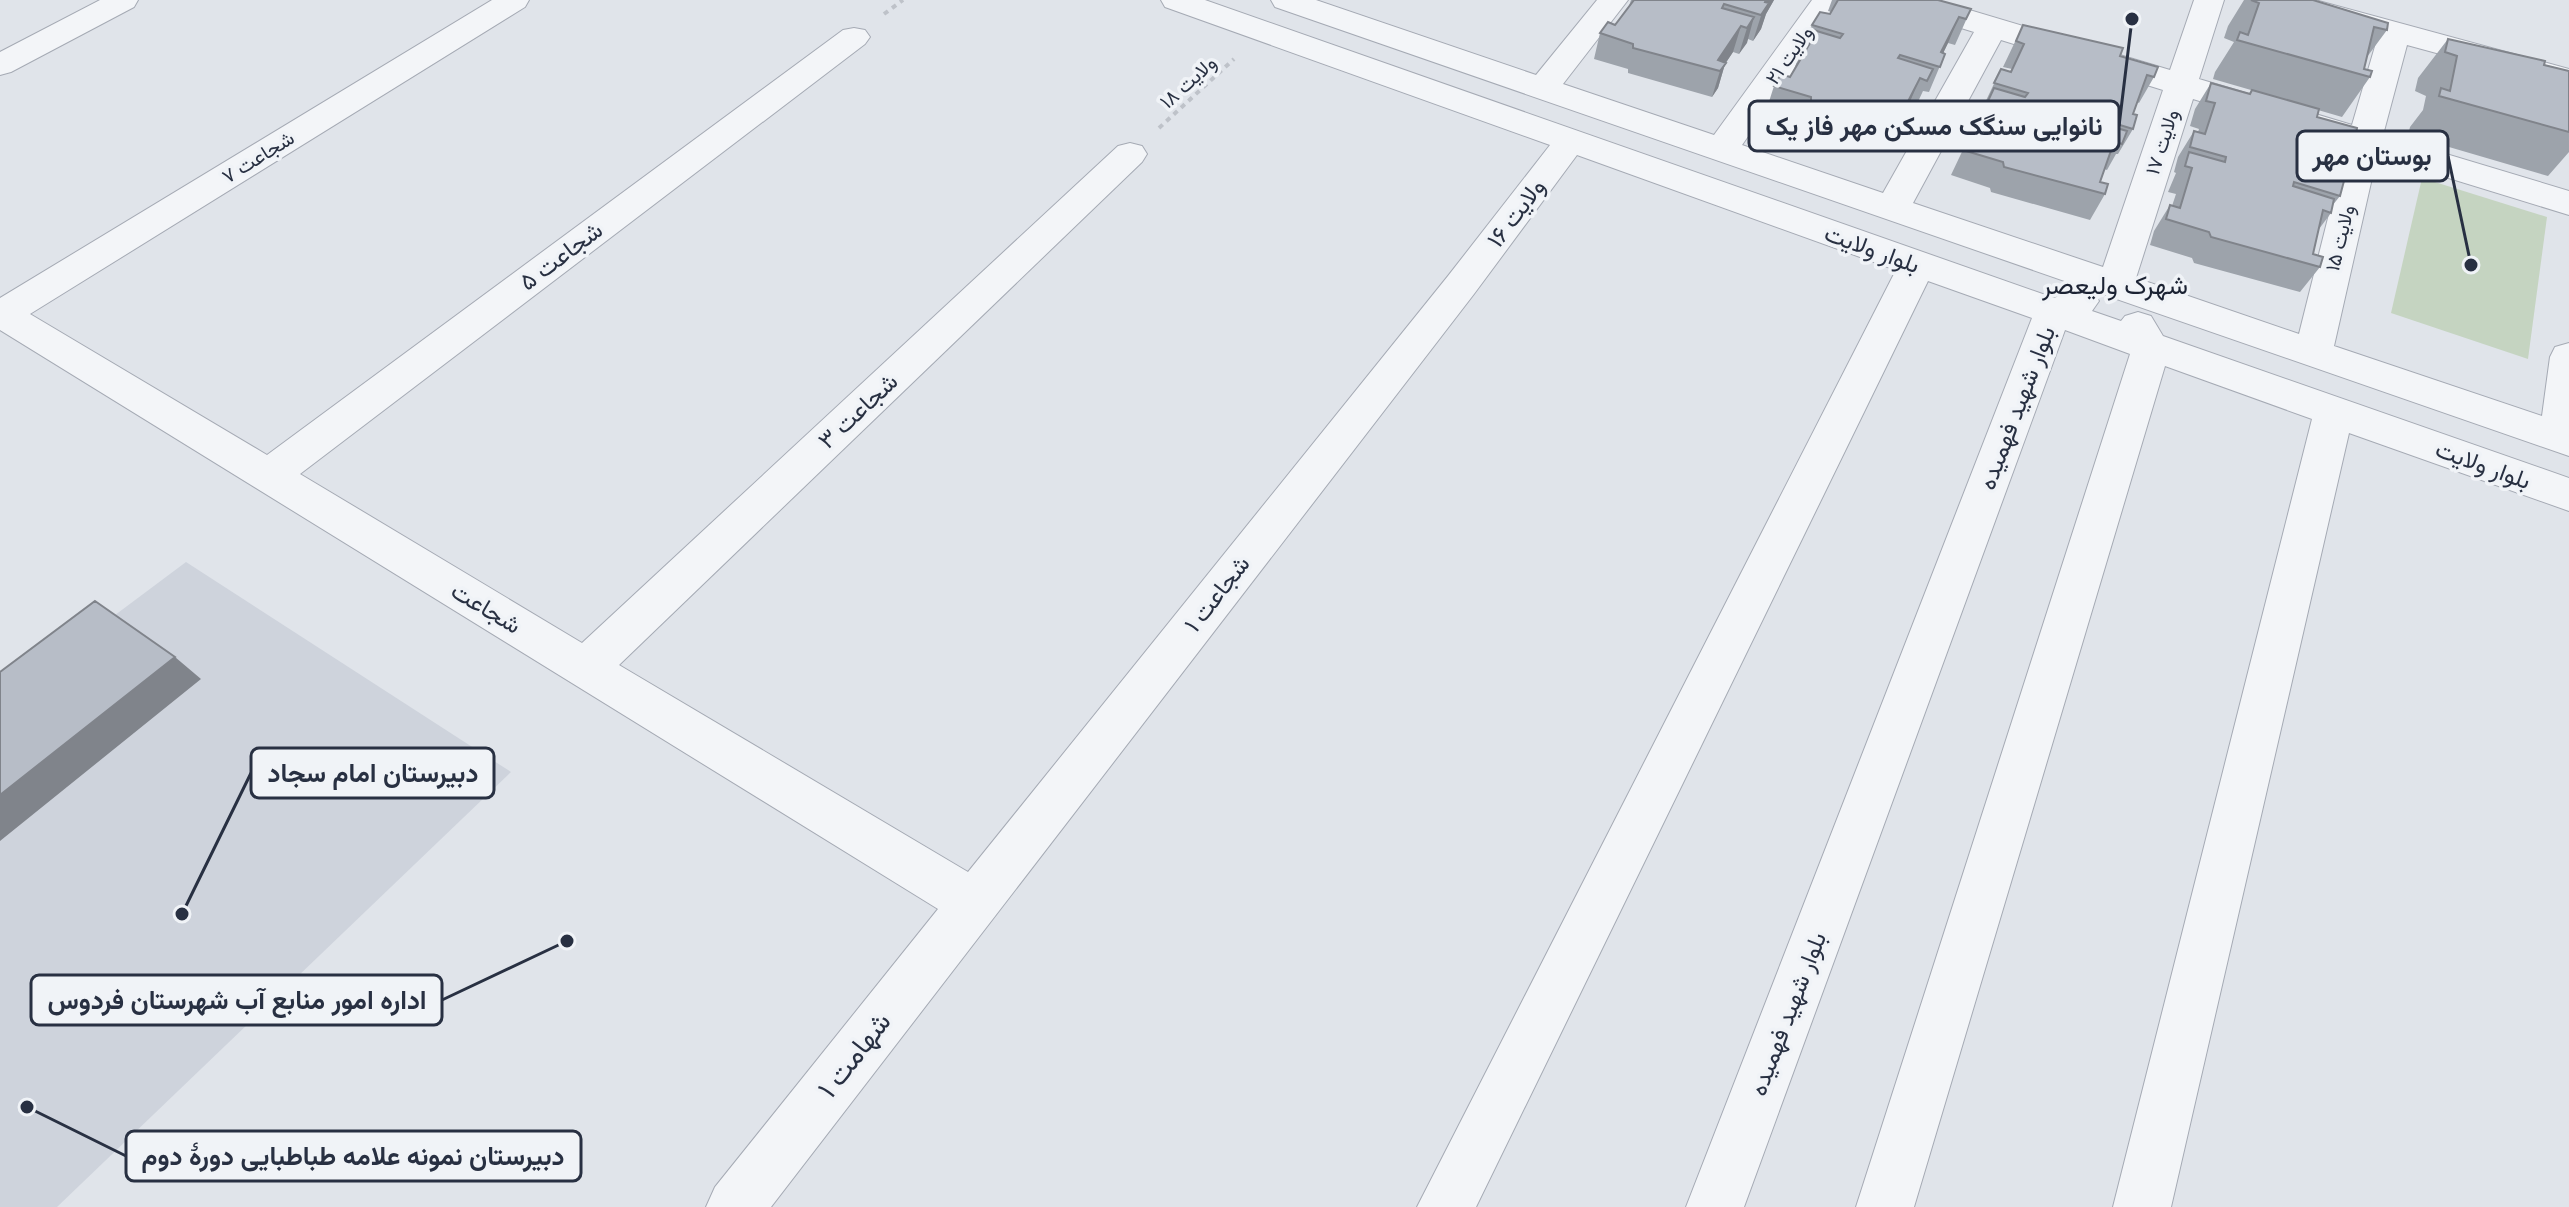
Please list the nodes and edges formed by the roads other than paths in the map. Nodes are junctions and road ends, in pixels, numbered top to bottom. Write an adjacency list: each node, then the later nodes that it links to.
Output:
1 (123, 0): 13 (street)
2 (514, 0): 26 (street, شجاعت ۷)
3 (1176, 0): 17 (street, بلوار ولایت)
4 (1286, 0): 16 (street, بلوار ولایت)
5 (1613, 0): 16 (street)
6 (1828, 0): 19 (street, ولایت ۲۱)
7 (1904, 0): 10 (street)
8 (2209, 0): 15 (street, ولایت ۱۷)
9 (2280, 0): 11 (street)
10 (1993, 26): 15 (street); 22 (street)
11 (2395, 32): 14 (street); 18 (street, ولایت ۱۵)
12 (854, 37): 33 (street, شجاعت ۵)
13 (0, 65)
14 (2569, 79)
15 (2182, 84): 18 (street); 25 (street, ولایت ۱۷)
16 (1543, 88): 19 (street, بلوار ولایت)
17 (1571, 140): 23 (street, بلوار ولایت); 24 (street, ولایت ۱۶)
18 (2364, 141): 21 (street); 29 (street, ولایت ۱۵)
19 (1722, 149): 22 (street, بلوار ولایت)
20 (1130, 154): 35 (street, شجاعت ۳)
21 (2569, 203)
22 (1892, 208): 25 (street, بلوار ولایت)
23 (1917, 265): 27 (street, بلوار ولایت); 38 (street)
24 (1461, 285): 36 (street, شجاعت ۱)
25 (2115, 285): 27 (street, بلوار شهید فهمیده); 28 (street); 29 (street, بلوار ولایت)
26 (1, 313): 33 (street, شجاعت)
27 (2052, 314): 28 (street, بلوار ولایت); 39 (street, بلوار شهید فهمیده)
28 (2151, 349): 31 (street, بلوار ولایت); 40 (street)
29 (2313, 353): 32 (street, بلوار ولایت)
30 (2569, 357): 32 (street)
31 (2334, 412): 34 (street, بلوار ولایت); 41 (street)
32 (2565, 440)
33 (268, 476): 35 (street, شجاعت)
34 (2569, 495)
35 (586, 668): 36 (street, شجاعت)
36 (973, 903): 37 (street, شهامت ۱)
37 (735, 1207)
38 (1446, 1207)
39 (1715, 1207)
40 (1885, 1207)
41 (2142, 1207)

